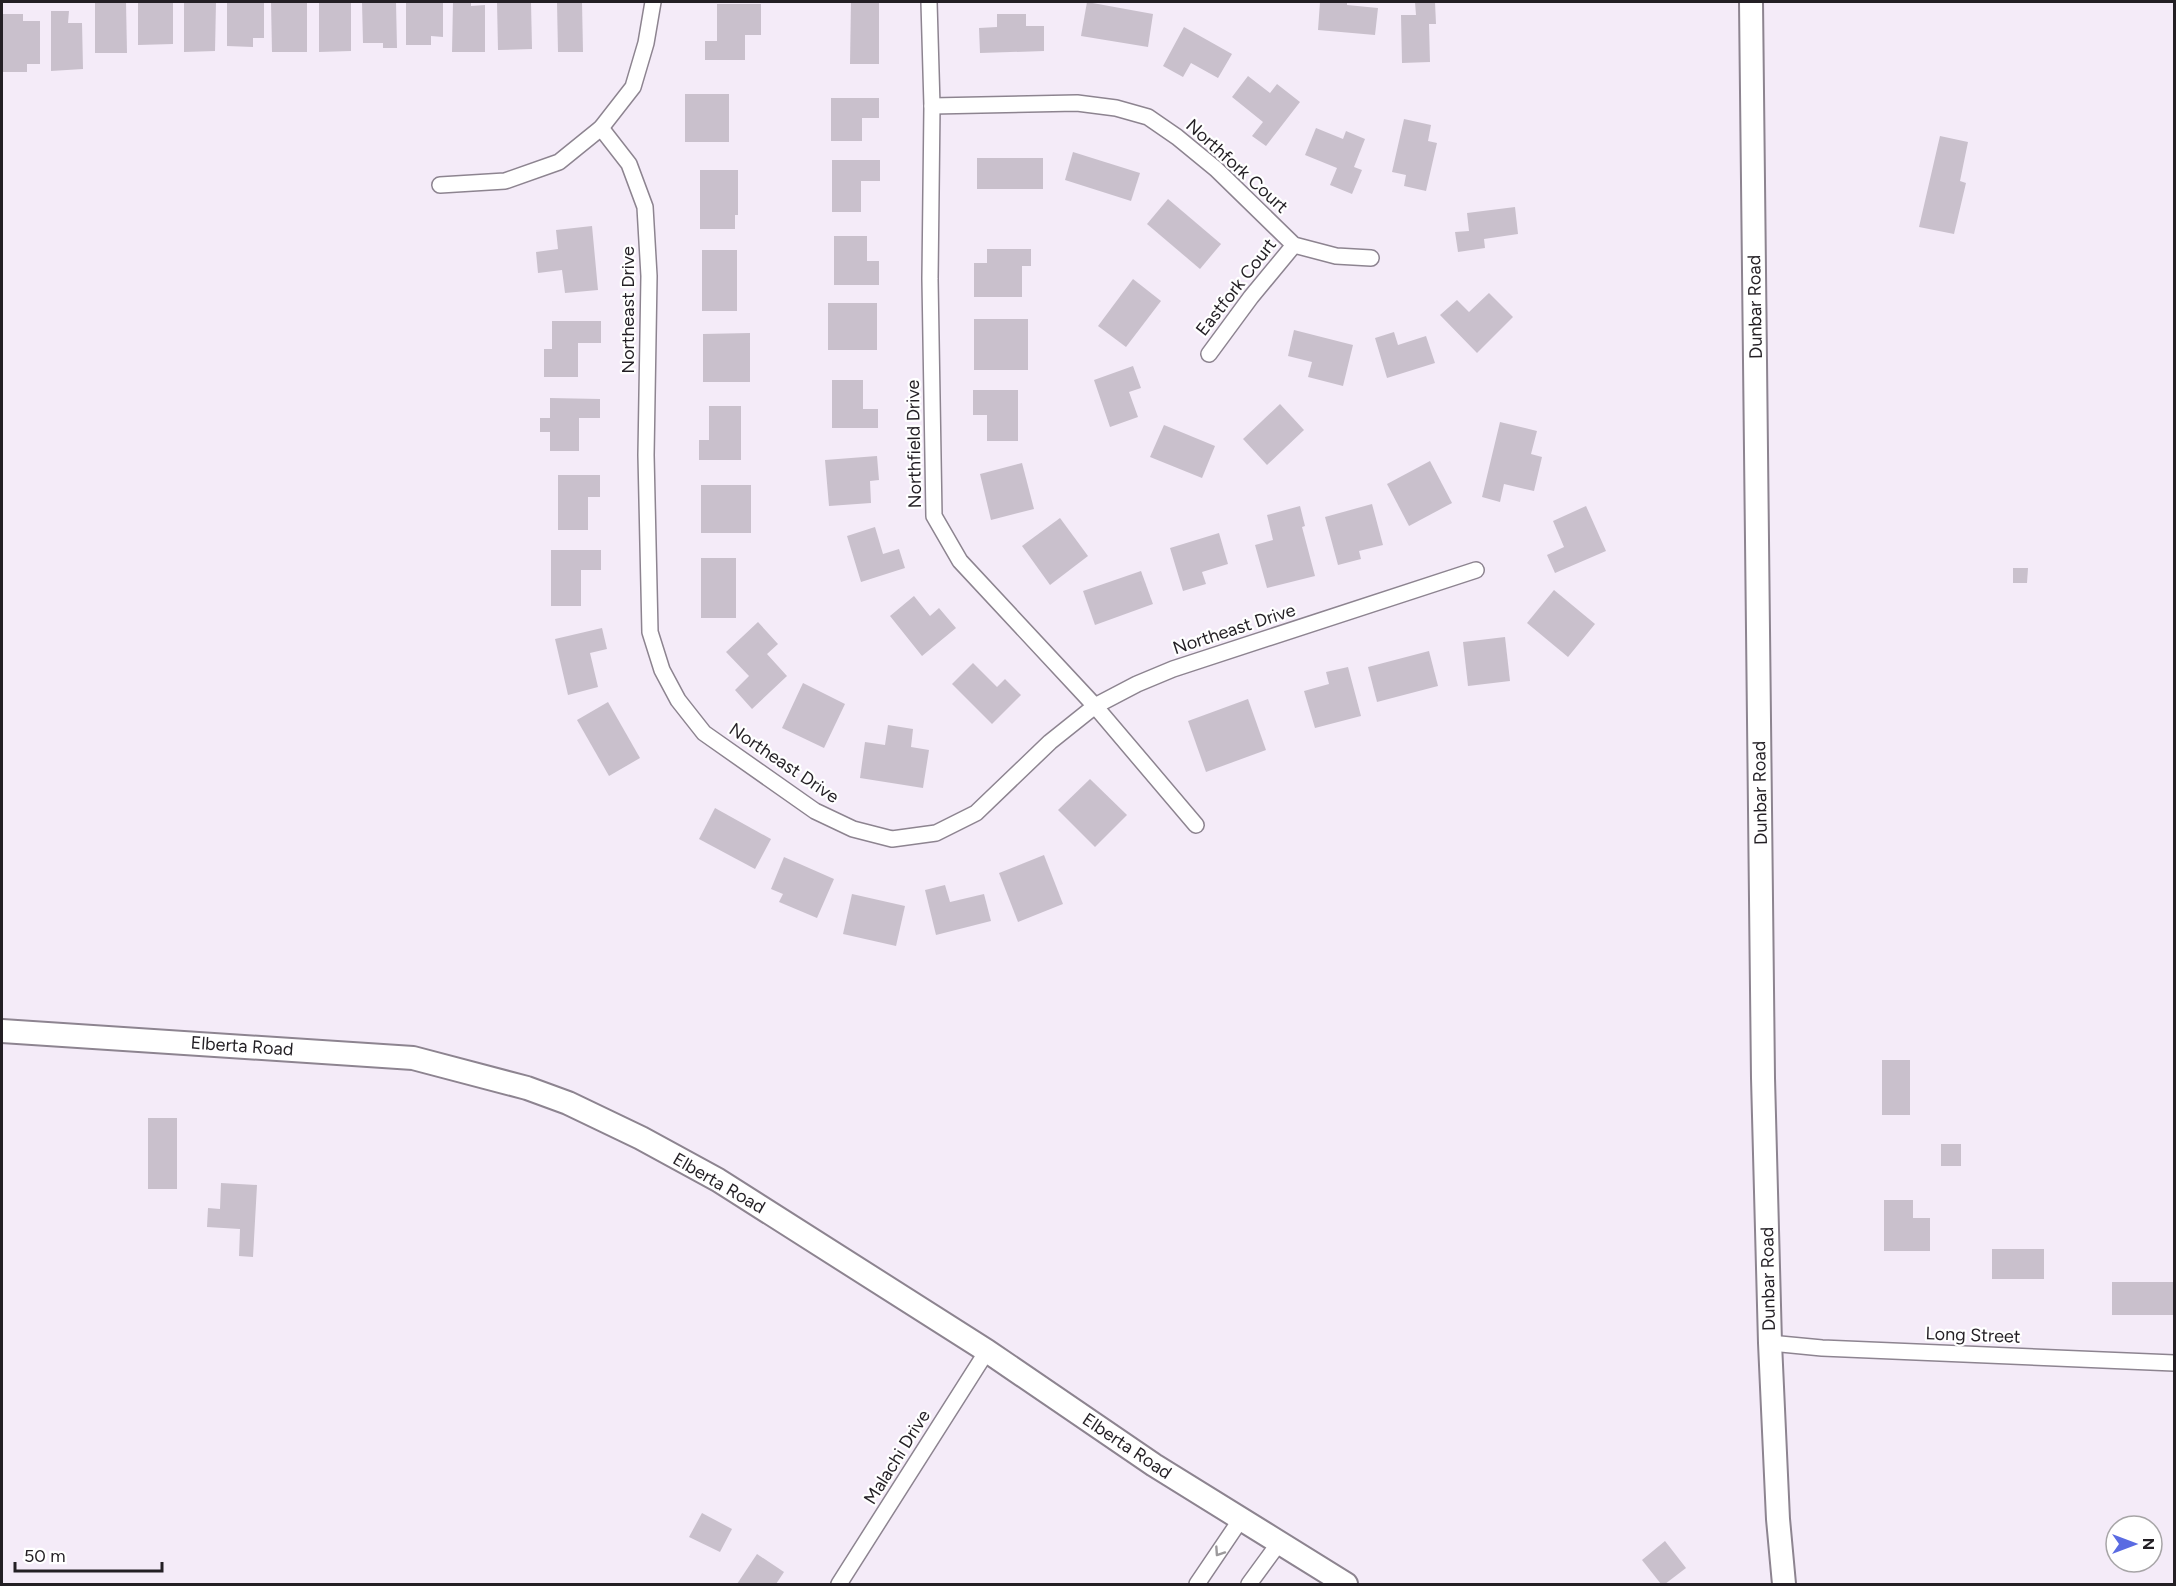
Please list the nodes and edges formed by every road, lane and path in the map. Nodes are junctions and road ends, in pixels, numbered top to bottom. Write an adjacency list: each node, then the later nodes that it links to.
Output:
1 (652, 2): 5 (street)
2 (929, 2): 4 (street, Northfield Drive)
3 (1751, 2): 14 (street, Dunbar Road)
4 (932, 106): 7 (street, Northfork Court); 11 (street, Northfield Drive)
5 (601, 128): 6 (street); 11 (street, Northeast Drive)
6 (440, 185)
7 (1294, 245): 8 (street, Northfork Court); 9 (street, Eastfork Court)
8 (1371, 258)
9 (1209, 354)
10 (1476, 570): 11 (street, Northeast Drive)
11 (1095, 706): 12 (street, Northfield Drive)
12 (1196, 825)
13 (2, 1031): 15 (street, Elberta Road)
14 (1770, 1342): 16 (street, Long Street); 23 (street, Dunbar Road)
15 (987, 1351): 17 (street, Elberta Road); 19 (street, Malachi Drive)
16 (2175, 1363)
17 (1241, 1519): 18 (street, Elberta Road); 20 (street, one-way to 20)
18 (1279, 1543): 21 (street); 22 (street, Elberta Road)
19 (839, 1584)
20 (1197, 1584)
21 (1249, 1584)
22 (1346, 1584)
23 (1784, 1584)

